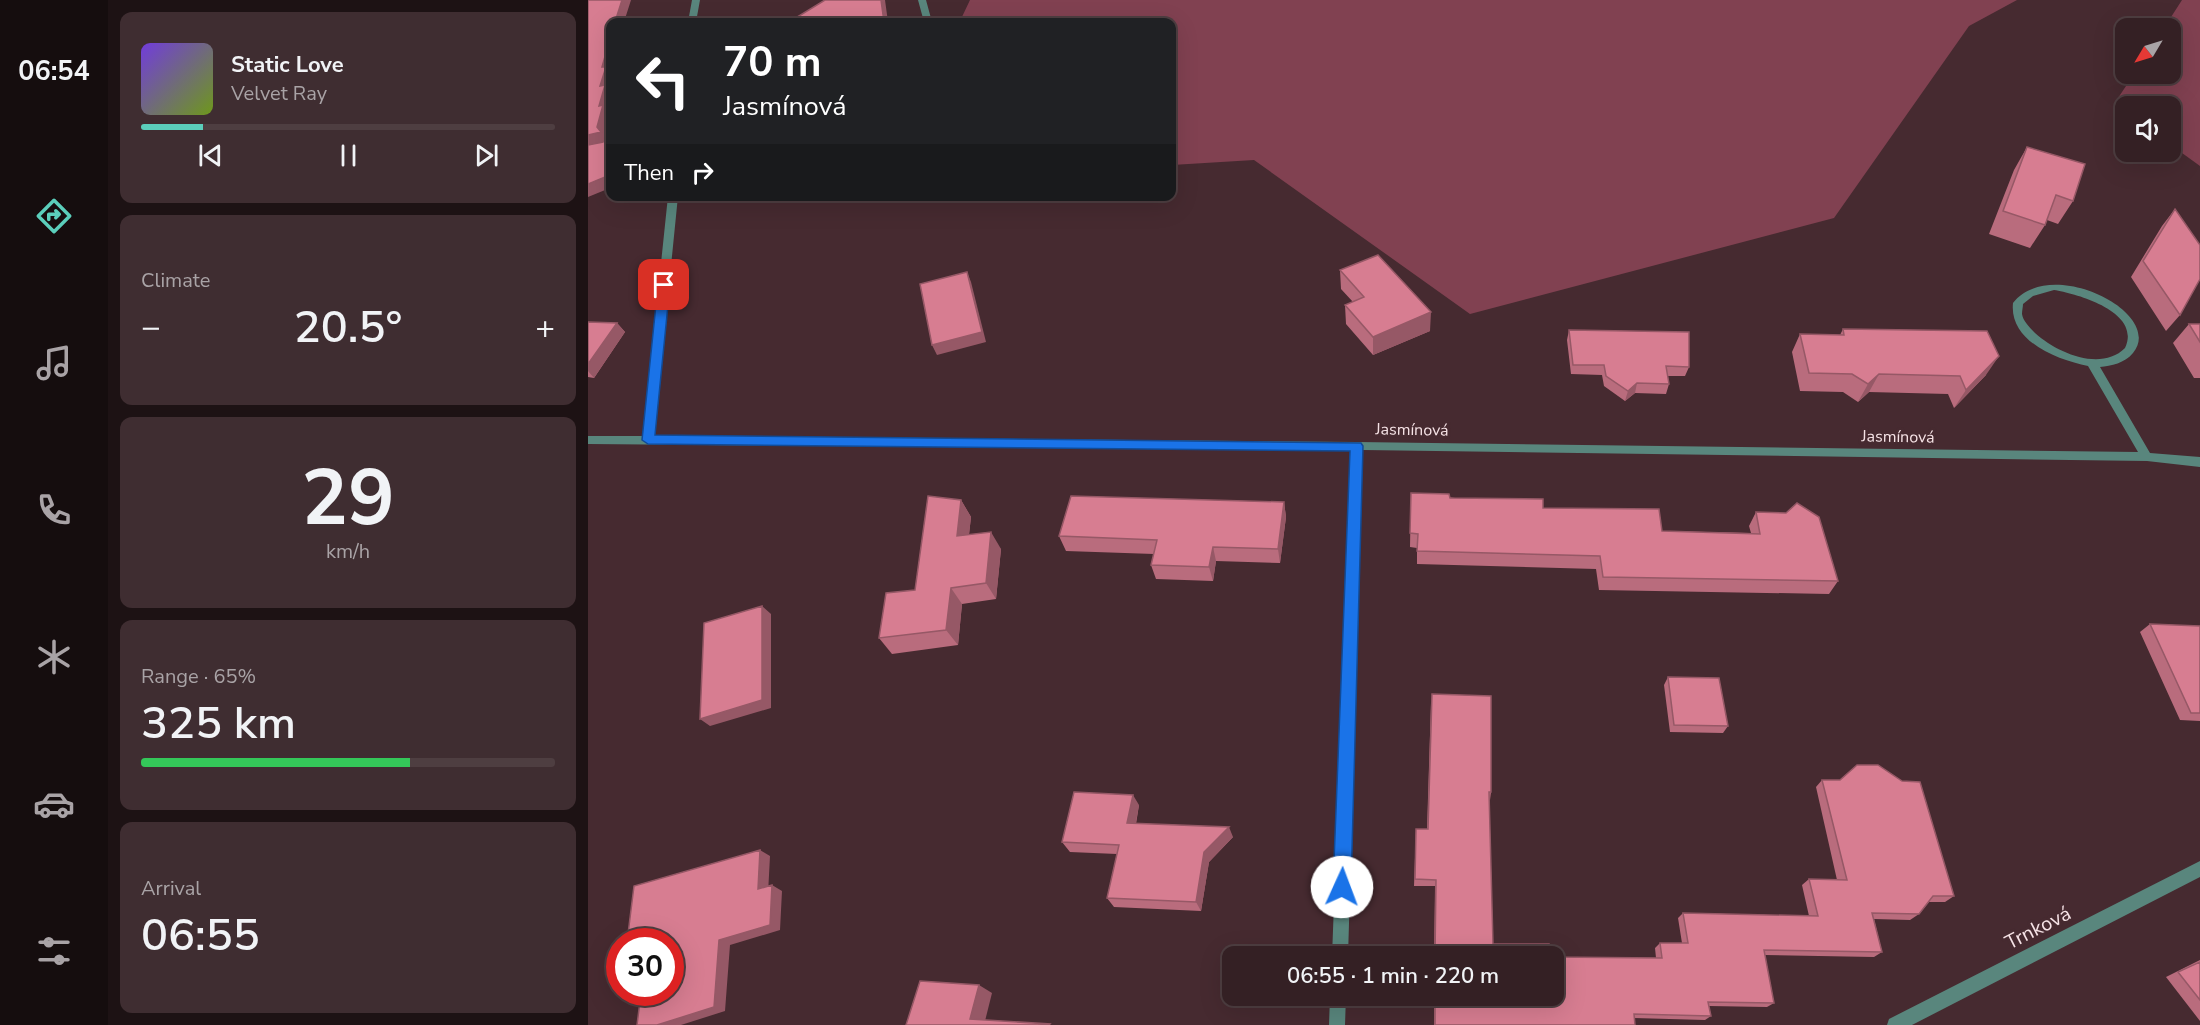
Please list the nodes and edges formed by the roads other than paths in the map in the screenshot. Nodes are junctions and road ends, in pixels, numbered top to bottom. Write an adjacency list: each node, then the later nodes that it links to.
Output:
1 (696, 0): 3 (street)
2 (922, 0): 4 (street)
3 (693, 18)
4 (927, 18)
5 (672, 201): 8 (street)
6 (2092, 363): 6 (street); 10 (street)
7 (588, 440): 8 (street, Jasmínová)
8 (648, 440): 9 (street, Jasmínová)
9 (1357, 446): 10 (street, Jasmínová); 13 (street)
10 (2147, 457): 11 (street, Jasmínová)
11 (2200, 462)
12 (2200, 868): 16 (street, Trnková)
13 (1340, 946)
14 (1338, 1006): 15 (street)
15 (1337, 1025)
16 (1895, 1025)

